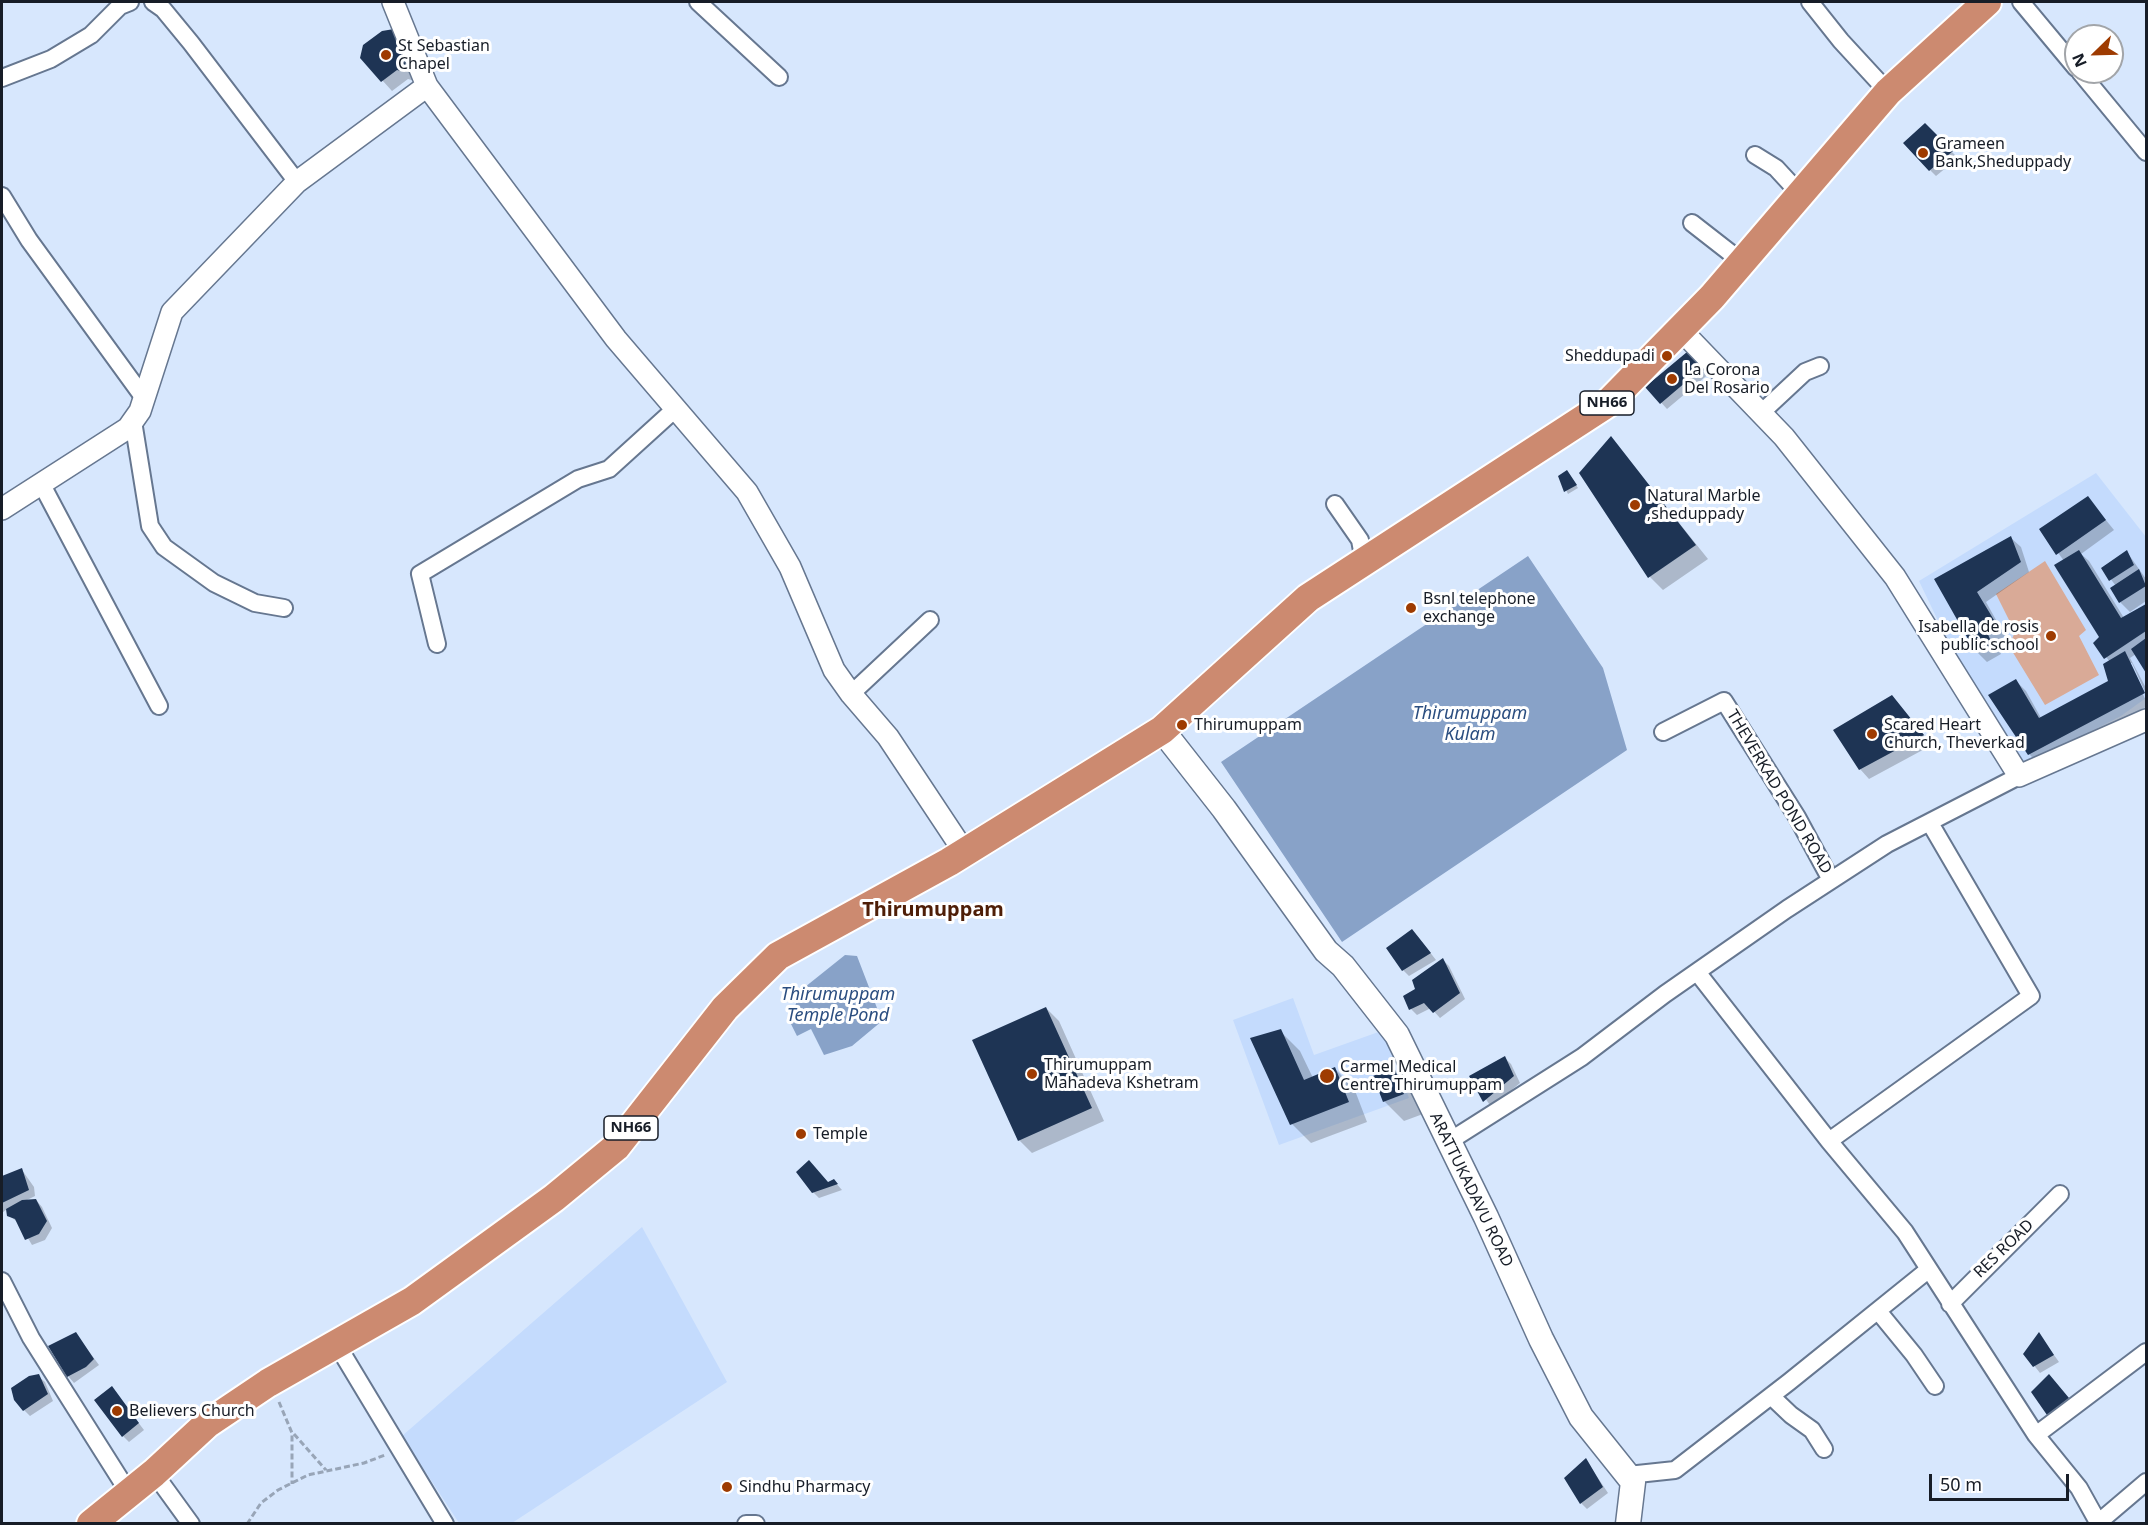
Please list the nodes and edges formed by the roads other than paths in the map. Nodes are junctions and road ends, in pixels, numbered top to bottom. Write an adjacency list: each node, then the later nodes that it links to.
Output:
1 (153, 2): 16 (street)
2 (393, 2): 12 (street)
3 (698, 2): 9 (street)
4 (1810, 2): 13 (street)
5 (1987, 2): 13 (highway, NH66)
6 (2021, 2): 8 (street)
7 (122, 3): 10 (street)
8 (2064, 54)
9 (779, 77)
10 (2, 78)
11 (2090, 84): 14 (street)
12 (427, 87): 16 (street); 24 (street)
13 (1888, 92): 17 (highway, NH66)
14 (2146, 152)
15 (1755, 155): 17 (street)
16 (297, 183): 23 (street)
17 (1800, 194): 20 (highway, NH66)
18 (2, 196): 23 (street)
19 (1692, 223): 20 (street)
20 (1742, 262): 21 (highway, NH66)
21 (1680, 329): 25 (street); 30 (highway, NH66)
22 (1820, 366): 25 (street)
23 (144, 398): 26 (street)
24 (674, 410): 33 (street); 34 (street)
25 (1761, 413): 39 (street)
26 (133, 421): 27 (street); 31 (street)
27 (41, 483): 29 (street); 35 (street)
28 (1335, 504): 30 (street)
29 (2, 509)
30 (1364, 562): 37 (highway, NH66)
31 (284, 608)
32 (930, 621): 34 (street)
33 (437, 644)
34 (850, 694): 41 (street)
35 (159, 706)
36 (2146, 720): 39 (street)
37 (1162, 730): 41 (highway, NH66); 45 (main road, ARATTUKADAVU ROAD)
38 (1663, 732): 42 (street, THEVERKAD POND ROAD)
39 (2019, 776): 40 (street)
40 (1930, 823): 42 (street); 44 (street)
41 (964, 853): 51 (highway, NH66)
42 (1831, 880): 43 (street)
43 (1697, 972): 44 (street); 45 (street)
44 (1829, 1141): 47 (street)
45 (1448, 1142): 58 (main road, ARATTUKADAVU ROAD)
46 (2060, 1194): 49 (street, RES ROAD)
47 (1928, 1270): 49 (street); 50 (street)
48 (2, 1281): 60 (street)
49 (1950, 1304): 55 (street)
50 (1878, 1311): 53 (street); 54 (street)
51 (336, 1343): 57 (highway, NH66); 64 (street)
52 (2146, 1352): 55 (street)
53 (1935, 1386)
54 (1772, 1396): 56 (street); 58 (street)
55 (2036, 1435): 61 (street)
56 (1824, 1449)
57 (154, 1473): 60 (highway, NH66); 63 (street)
58 (1628, 1475): 67 (main road)
59 (2146, 1482): 61 (street)
60 (129, 1493): 62 (highway, NH66)
61 (2099, 1523)
62 (91, 1524)
63 (191, 1524)
64 (445, 1524)
65 (746, 1524): 66 (street)
66 (756, 1524)
67 (1628, 1524)

